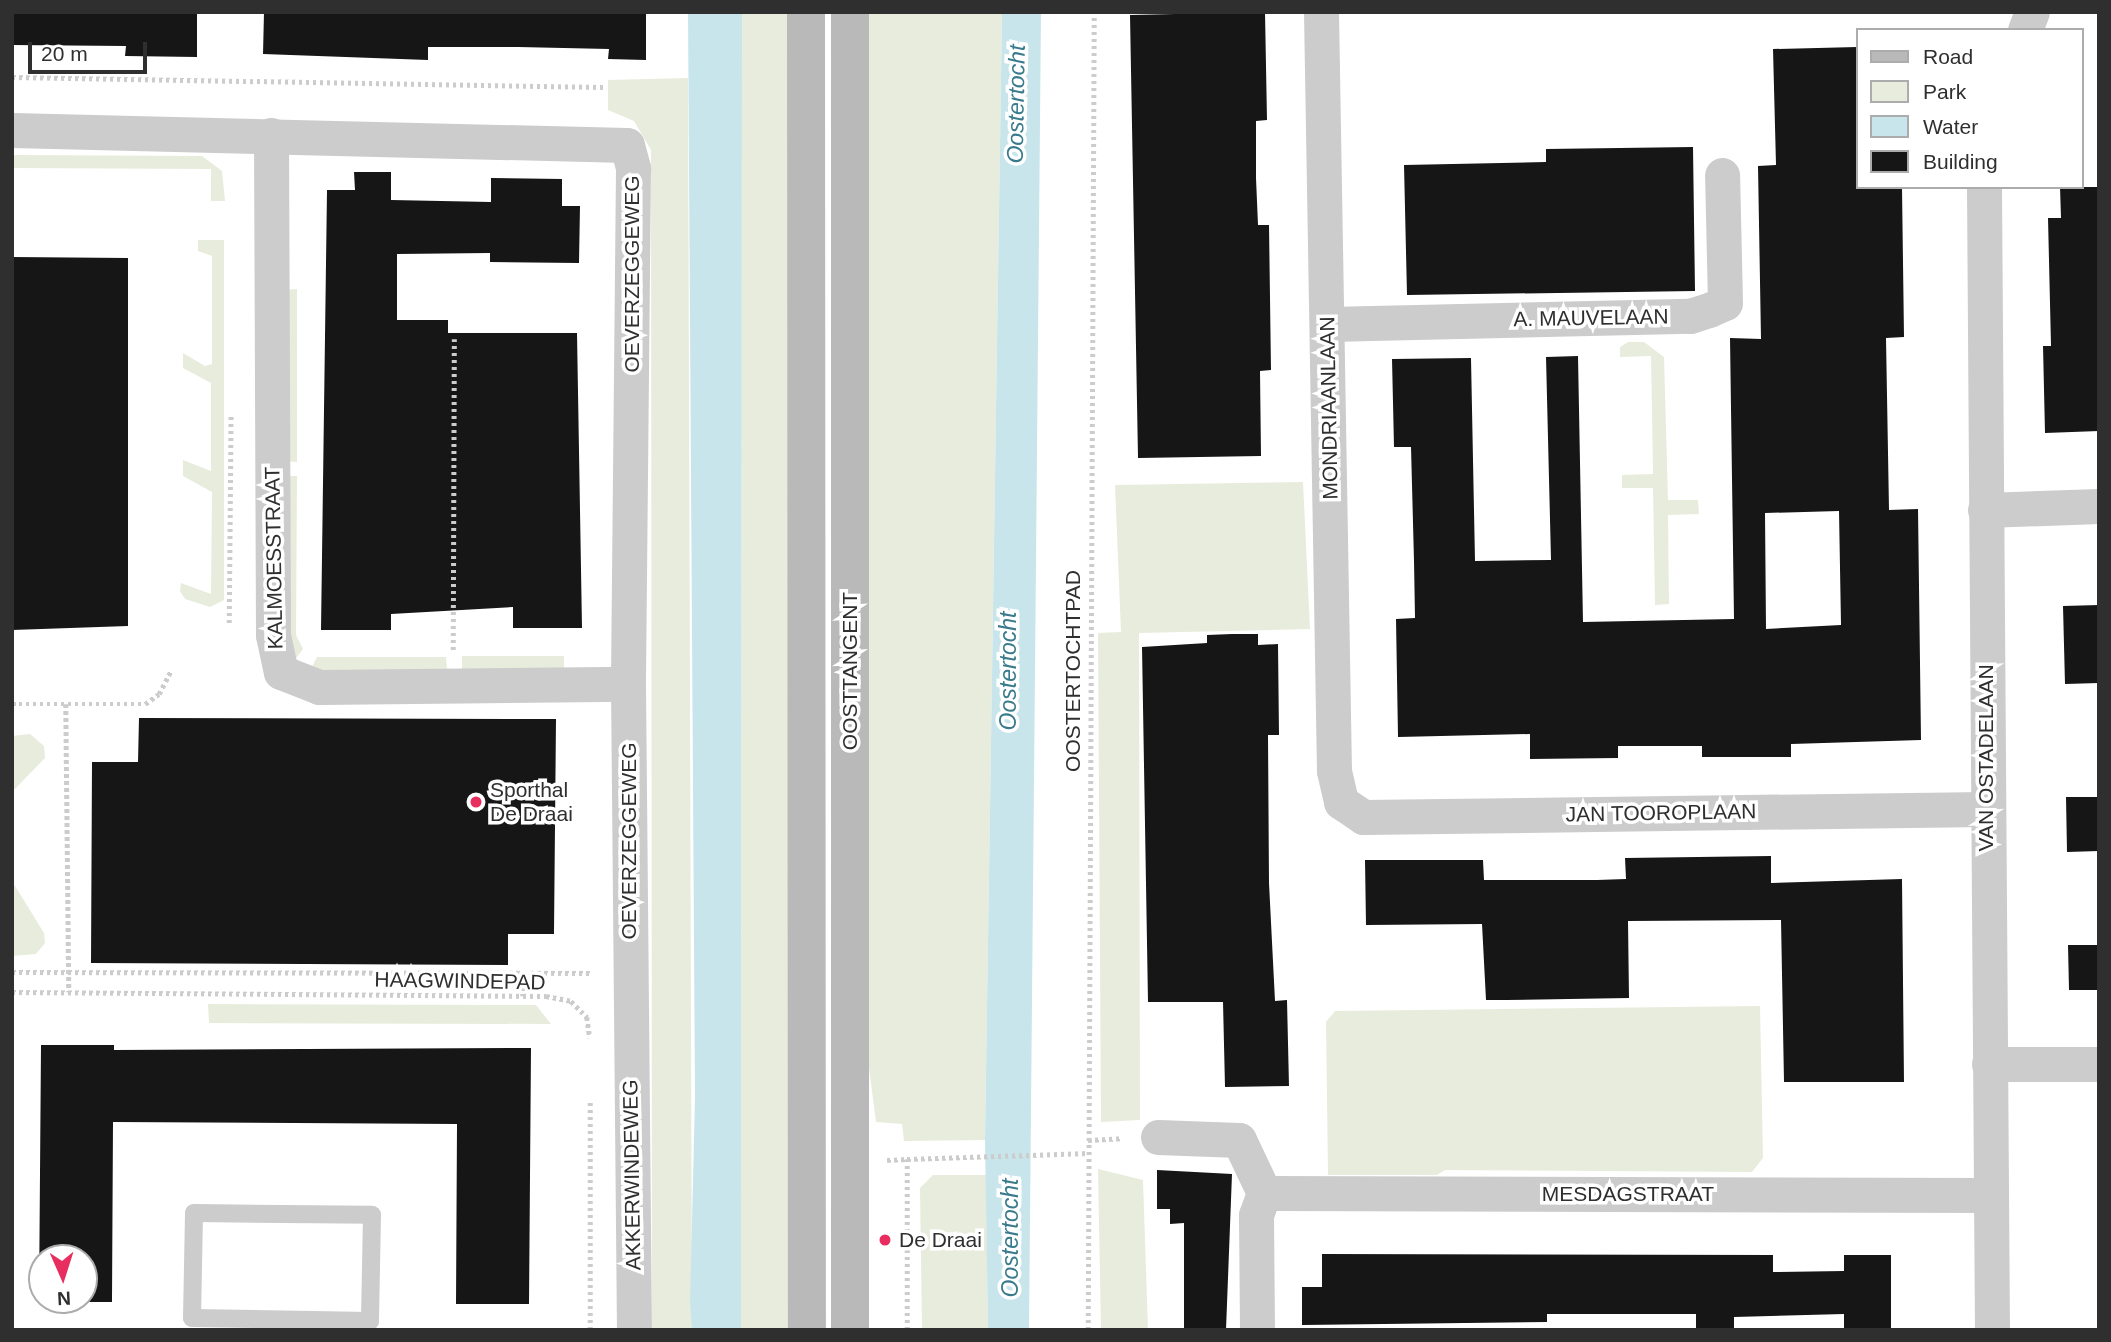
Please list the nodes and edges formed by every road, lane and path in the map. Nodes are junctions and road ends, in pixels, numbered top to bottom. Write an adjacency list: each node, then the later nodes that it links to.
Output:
1 (806, 12): 48 (main road, OOSTTANGENT)
2 (850, 12): 49 (main road, OOSTTANGENT)
3 (1094, 12): 40 (path, OOSTERTOCHTPAD)
4 (1321, 12): 11 (street, MONDRIAANLAAN)
5 (12, 78): 6 (path)
6 (604, 87)
7 (12, 130): 8 (street, OEVERZEGGEWEG)
8 (271, 135): 21 (street, OEVERZEGGEWEG); 22 (street, KALMOESSTRAAT)
9 (1722, 176): 11 (street, A. MAUVELAAN)
10 (1984, 189): 15 (street, VAN OSTADELAAN)
11 (1328, 324): 25 (street, MONDRIAANLAAN)
12 (454, 339): 17 (path)
13 (231, 410): 16 (path)
14 (2099, 506): 15 (street)
15 (1985, 510): 26 (street, VAN OSTADELAAN)
16 (229, 622)
17 (453, 649): 18 (path); 19 (path); 22 (path)
18 (466, 649)
19 (440, 650)
20 (170, 672): 24 (path)
21 (628, 684): 22 (street, KALMOESSTRAAT); 34 (street, OEVERZEGGEWEG)
22 (453, 685)
23 (12, 704): 24 (path)
24 (66, 704): 29 (path)
25 (1341, 802): 26 (street, JAN TOOROPLAAN)
26 (1986, 809): 37 (street, VAN OSTADELAAN)
27 (599, 960): 30 (path)
28 (12, 972): 29 (path)
29 (68, 972): 30 (path); 32 (path)
30 (523, 973): 33 (path)
31 (12, 992): 32 (path, HAAGWINDEPAD)
32 (69, 992): 33 (path, HAAGWINDEPAD)
33 (523, 996): 35 (path, HAAGWINDEPAD)
34 (631, 1020): 47 (street, AKKERWINDEWEG)
35 (590, 1053)
36 (2099, 1064): 37 (street)
37 (1989, 1065): 44 (street, VAN OSTADELAAN)
38 (590, 1094): 46 (path)
39 (1158, 1137): 43 (street)
40 (1088, 1153): 41 (path); 51 (path, OOSTERTOCHTPAD)
41 (907, 1159): 42 (path); 50 (path)
42 (884, 1160)
43 (1264, 1193): 44 (street, MESDAGSTRAAT); 52 (street)
44 (1991, 1195): 53 (street, VAN OSTADELAAN)
45 (319, 1325): 45 (lane)
46 (590, 1330)
47 (634, 1330)
48 (807, 1330)
49 (850, 1330)
50 (907, 1330)
51 (1088, 1330)
52 (1257, 1330)
53 (1992, 1330)

